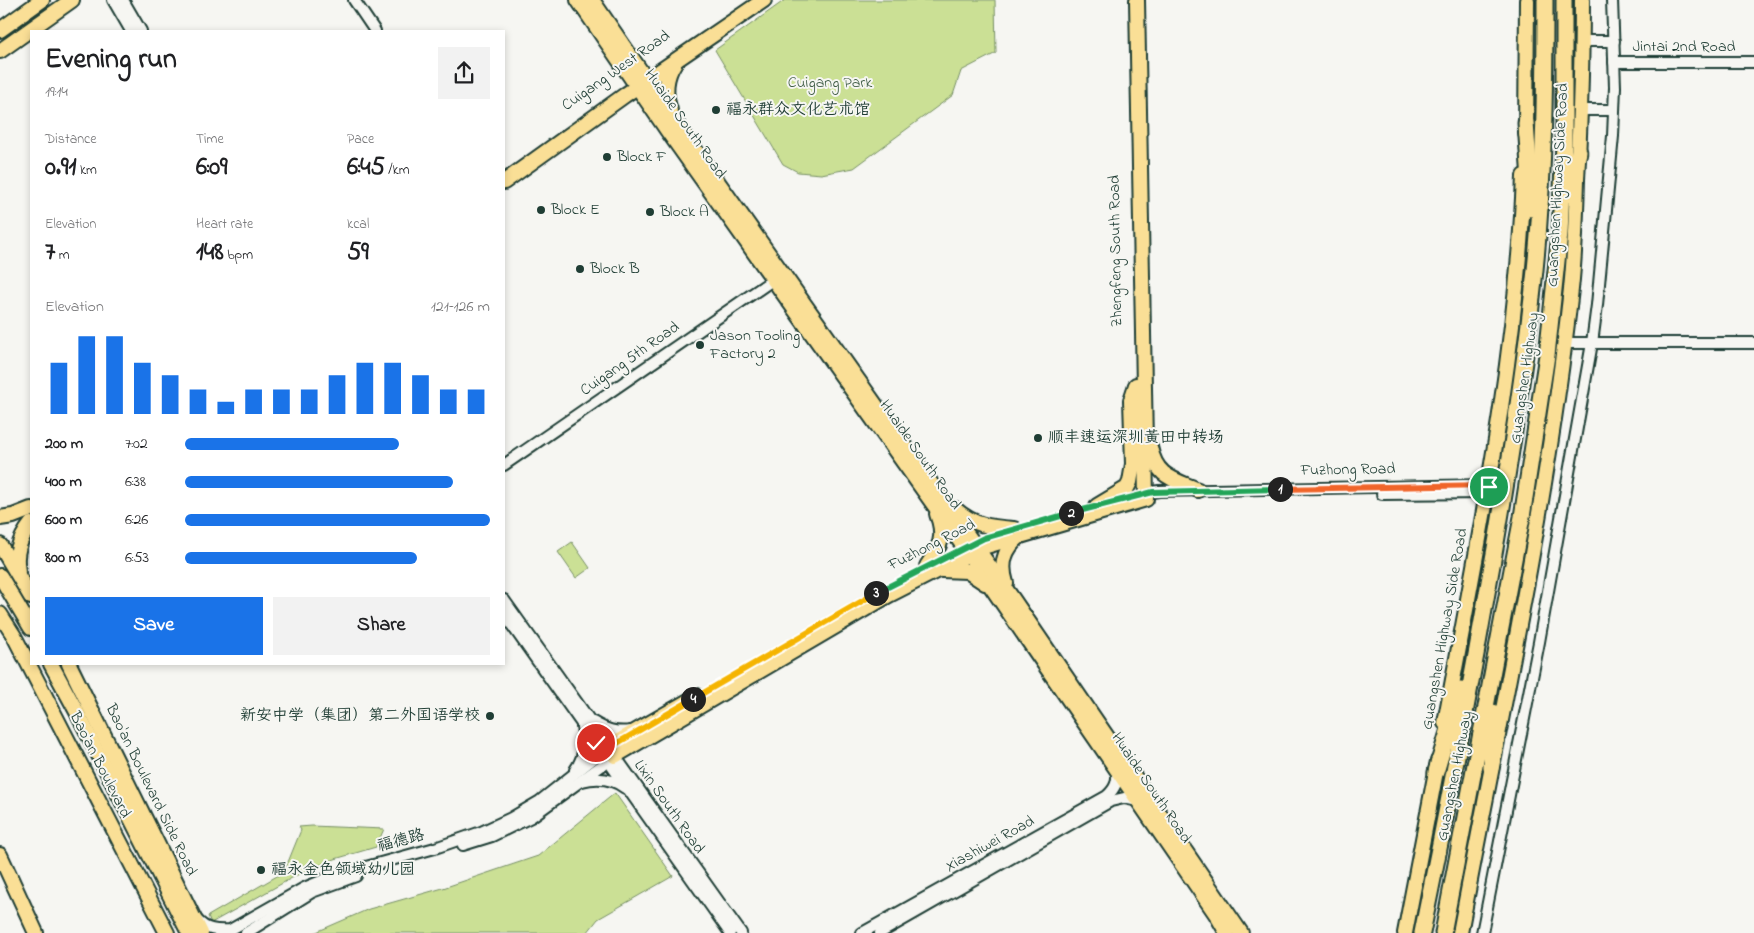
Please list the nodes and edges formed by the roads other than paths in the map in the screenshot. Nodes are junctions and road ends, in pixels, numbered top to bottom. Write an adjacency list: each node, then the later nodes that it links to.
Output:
1 (42, 0): 17 (main road)
2 (72, 0): 19 (main road)
3 (113, 0): 20 (street)
4 (123, 0): 21 (street)
5 (354, 0): 22 (street)
6 (578, 0): 29 (main road, Huaide South Road)
7 (592, 0): 29 (main road, Huaide South Road)
8 (749, 0): 29 (main road, Cuigang West Road)
9 (764, 0): 26 (main road, Cuigang West Road)
10 (1130, 0): 43 (main road, Zhengfeng South Road)
11 (1137, 0): 44 (main road, Zhengfeng South Road)
12 (1527, 0): 33 (main road, Guangshen Highway Side Road)
13 (1545, 0): 38 (highway, Guangshen Highway)
14 (1564, 0): 37 (highway, Guangshen Highway)
15 (1582, 0): 24 (main road, Guangshen Highway Side Road)
16 (1612, 0): 23 (street)
17 (0, 30)
18 (30, 30): 25 (main road)
19 (30, 30)
20 (130, 30)
21 (140, 30)
22 (374, 30)
23 (1614, 41): 24 (street); 27 (street)
24 (1582, 42): 30 (main road, Guangshen Highway Side Road)
25 (0, 52)
26 (675, 61): 29 (main road, Cuigang West Road); 32 (main road)
27 (1614, 62): 28 (street, Jintai 2nd Road); 31 (street)
28 (1754, 62)
29 (640, 80): 32 (main road, Huaide South Road); 35 (main road, Cuigang West Road); 36 (main road, Cuigang West Road); 39 (main road, Huaide South Road)
30 (1582, 110): 31 (street); 34 (main road, Guangshen Highway Side Road)
31 (1614, 110): 41 (street)
32 (674, 120): 49 (main road, Huaide South Road)
33 (1526, 123): 38 (highway); 46 (main road, Guangshen Highway Side Road)
34 (1579, 152): 37 (highway); 40 (main road, Guangshen Highway Side Road)
35 (505, 171)
36 (505, 181)
37 (1560, 233): 68 (highway, Guangshen Highway)
38 (1536, 267): 67 (highway, Guangshen Highway)
39 (774, 279): 45 (street, Cuigang 5th Road); 49 (main road, Huaide South Road)
40 (1564, 343): 41 (street); 75 (main road, Guangshen Highway Side Road)
41 (1592, 343): 42 (street); 103 (street)
42 (1754, 343)
43 (1136, 385): 48 (main road, Zhengfeng South Road); 50 (main road)
44 (1145, 417): 47 (main road); 48 (main road, Zhengfeng South Road)
45 (505, 464)
46 (1488, 489): 47 (street, Fuzhong Road); 48 (street, Fuzhong Road); 77 (main road, Guangshen Highway Side Road)
47 (1198, 490): 48 (street, Fuzhong Road)
48 (1142, 497): 50 (main road, Fuzhong Road); 54 (main road, Fuzhong Road)
49 (936, 498): 54 (main road); 56 (main road, Huaide South Road); 57 (main road)
50 (1097, 506): 54 (main road, Fuzhong Road)
51 (30, 509): 52 (main road)
52 (0, 518)
53 (30, 526): 59 (main road)
54 (1018, 532): 56 (main road, Fuzhong Road); 62 (main road)
55 (0, 545): 59 (main road)
56 (971, 548): 57 (main road, Fuzhong Road); 61 (main road, Huaide South Road); 62 (main road, Huaide South Road)
57 (932, 568): 61 (main road); 72 (main road, Fuzhong Road); 73 (main road, Fuzhong Road)
58 (0, 576): 66 (main road)
59 (19, 577): 60 (main road)
60 (30, 595)
61 (997, 596): 76 (main road, Huaide South Road)
62 (1012, 598): 84 (main road, Huaide South Road)
63 (505, 601): 71 (street, Lixin South Road)
64 (0, 614): 89 (main road, Bao'an Boulevard)
65 (505, 615): 71 (street, Lixin South Road)
66 (30, 626)
67 (1481, 628): 77 (highway); 100 (highway, Guangshen Highway)
68 (1495, 660): 75 (highway); 101 (highway, Guangshen Highway)
69 (52, 665): 90 (main road, Bao'an Boulevard)
70 (68, 665): 85 (main road, Bao'an Boulevard Side Road)
71 (579, 712): 72 (street); 74 (street, Lixin South Road); 79 (street)
72 (648, 724): 74 (main road, Fuzhong Road)
73 (638, 742): 74 (main road, Fuzhong Road); 78 (street)
74 (608, 754): 78 (street, Lixin South Road); 79 (street, 福德路); 80 (street, Lixin South Road)
75 (1491, 768): 102 (main road, Guangshen Highway Side Road)
76 (1117, 770): 81 (main road, Huaide South Road); 94 (street, Xiashiwei Road)
77 (1436, 772): 99 (main road, Guangshen Highway Side Road)
78 (631, 779): 93 (street, Lixin South Road)
79 (572, 781): 80 (street); 86 (street, 福德路)
80 (632, 795): 92 (street, Lixin South Road)
81 (1138, 801): 95 (street, Xiashiwei Road); 96 (main road, Huaide South Road)
82 (0, 855): 88 (main road)
83 (0, 874): 87 (main road)
84 (1216, 895): 97 (main road, Huaide South Road); 98 (main road, Huaide South Road)
85 (192, 915): 86 (street, 福德路); 91 (main road, Bao'an Boulevard Side Road)
86 (247, 928)
87 (27, 933)
88 (36, 933)
89 (167, 933)
90 (188, 933)
91 (201, 933)
92 (730, 933)
93 (741, 933)
94 (862, 933)
95 (880, 933)
96 (1227, 933)
97 (1241, 933)
98 (1248, 933)
99 (1405, 933)
100 (1422, 933)
101 (1443, 933)
102 (1460, 933)
103 (1482, 933)

